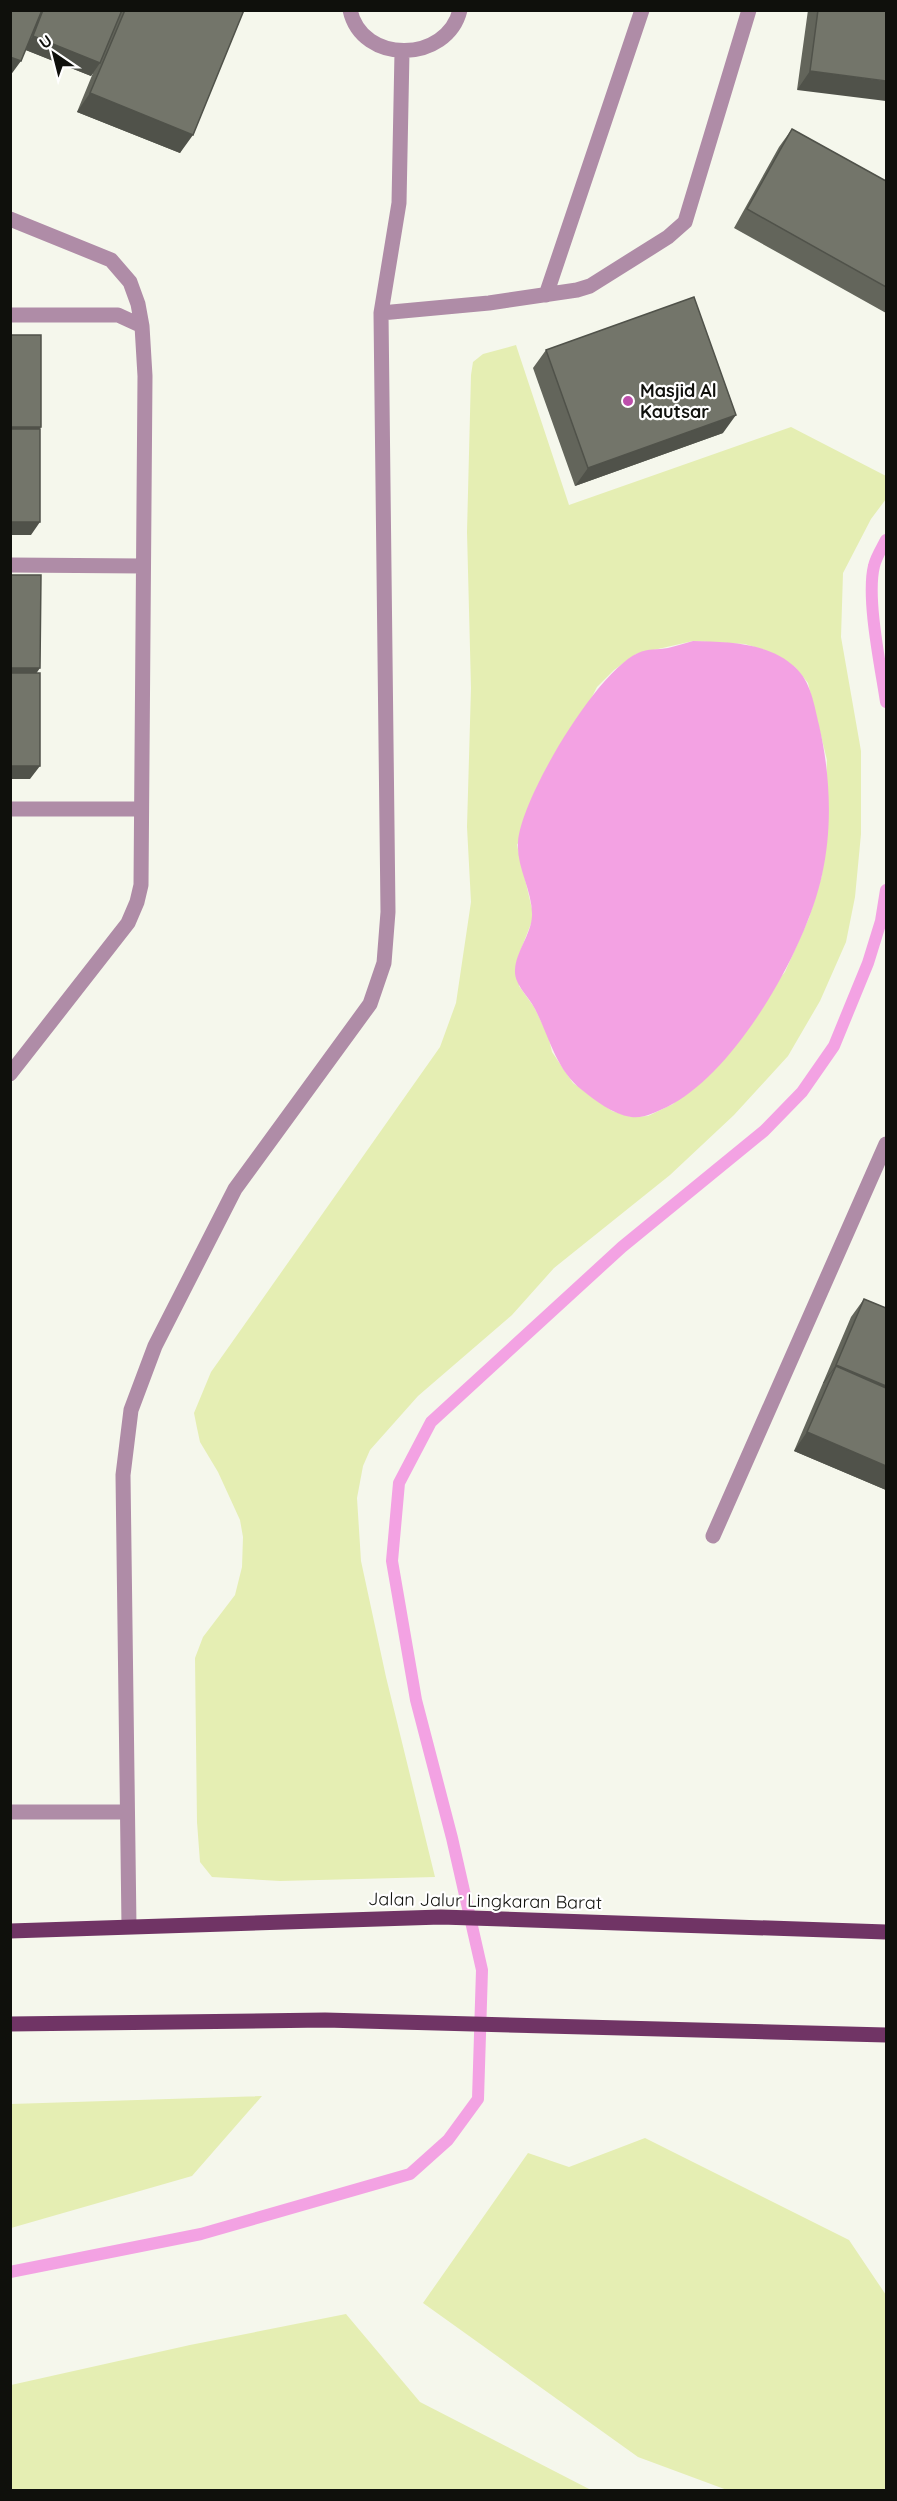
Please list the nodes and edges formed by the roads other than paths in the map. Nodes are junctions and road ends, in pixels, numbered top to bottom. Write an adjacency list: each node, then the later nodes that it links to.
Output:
1 (350, 10): 5 (street)
2 (460, 10): 5 (street)
3 (642, 10): 7 (street)
4 (749, 10): 7 (street)
5 (402, 52): 8 (street)
6 (10, 219): 10 (street)
7 (546, 295): 8 (street)
8 (381, 313): 19 (street)
9 (10, 315): 10 (street)
10 (142, 326): 12 (street)
11 (10, 566): 12 (street)
12 (143, 566): 14 (street)
13 (10, 809): 14 (street)
14 (141, 809): 15 (street)
15 (10, 1074)
16 (886, 1144): 17 (street)
17 (713, 1536)
18 (10, 1812): 19 (street)
19 (127, 1812): 20 (street)
20 (129, 1926): 21 (main road, Jalan Jalur Lingkaran Barat); 22 (main road, Jalan Jalur Lingkaran Barat)
21 (10, 1930)
22 (886, 1932)
23 (10, 2024): 24 (main road)
24 (886, 2035)

